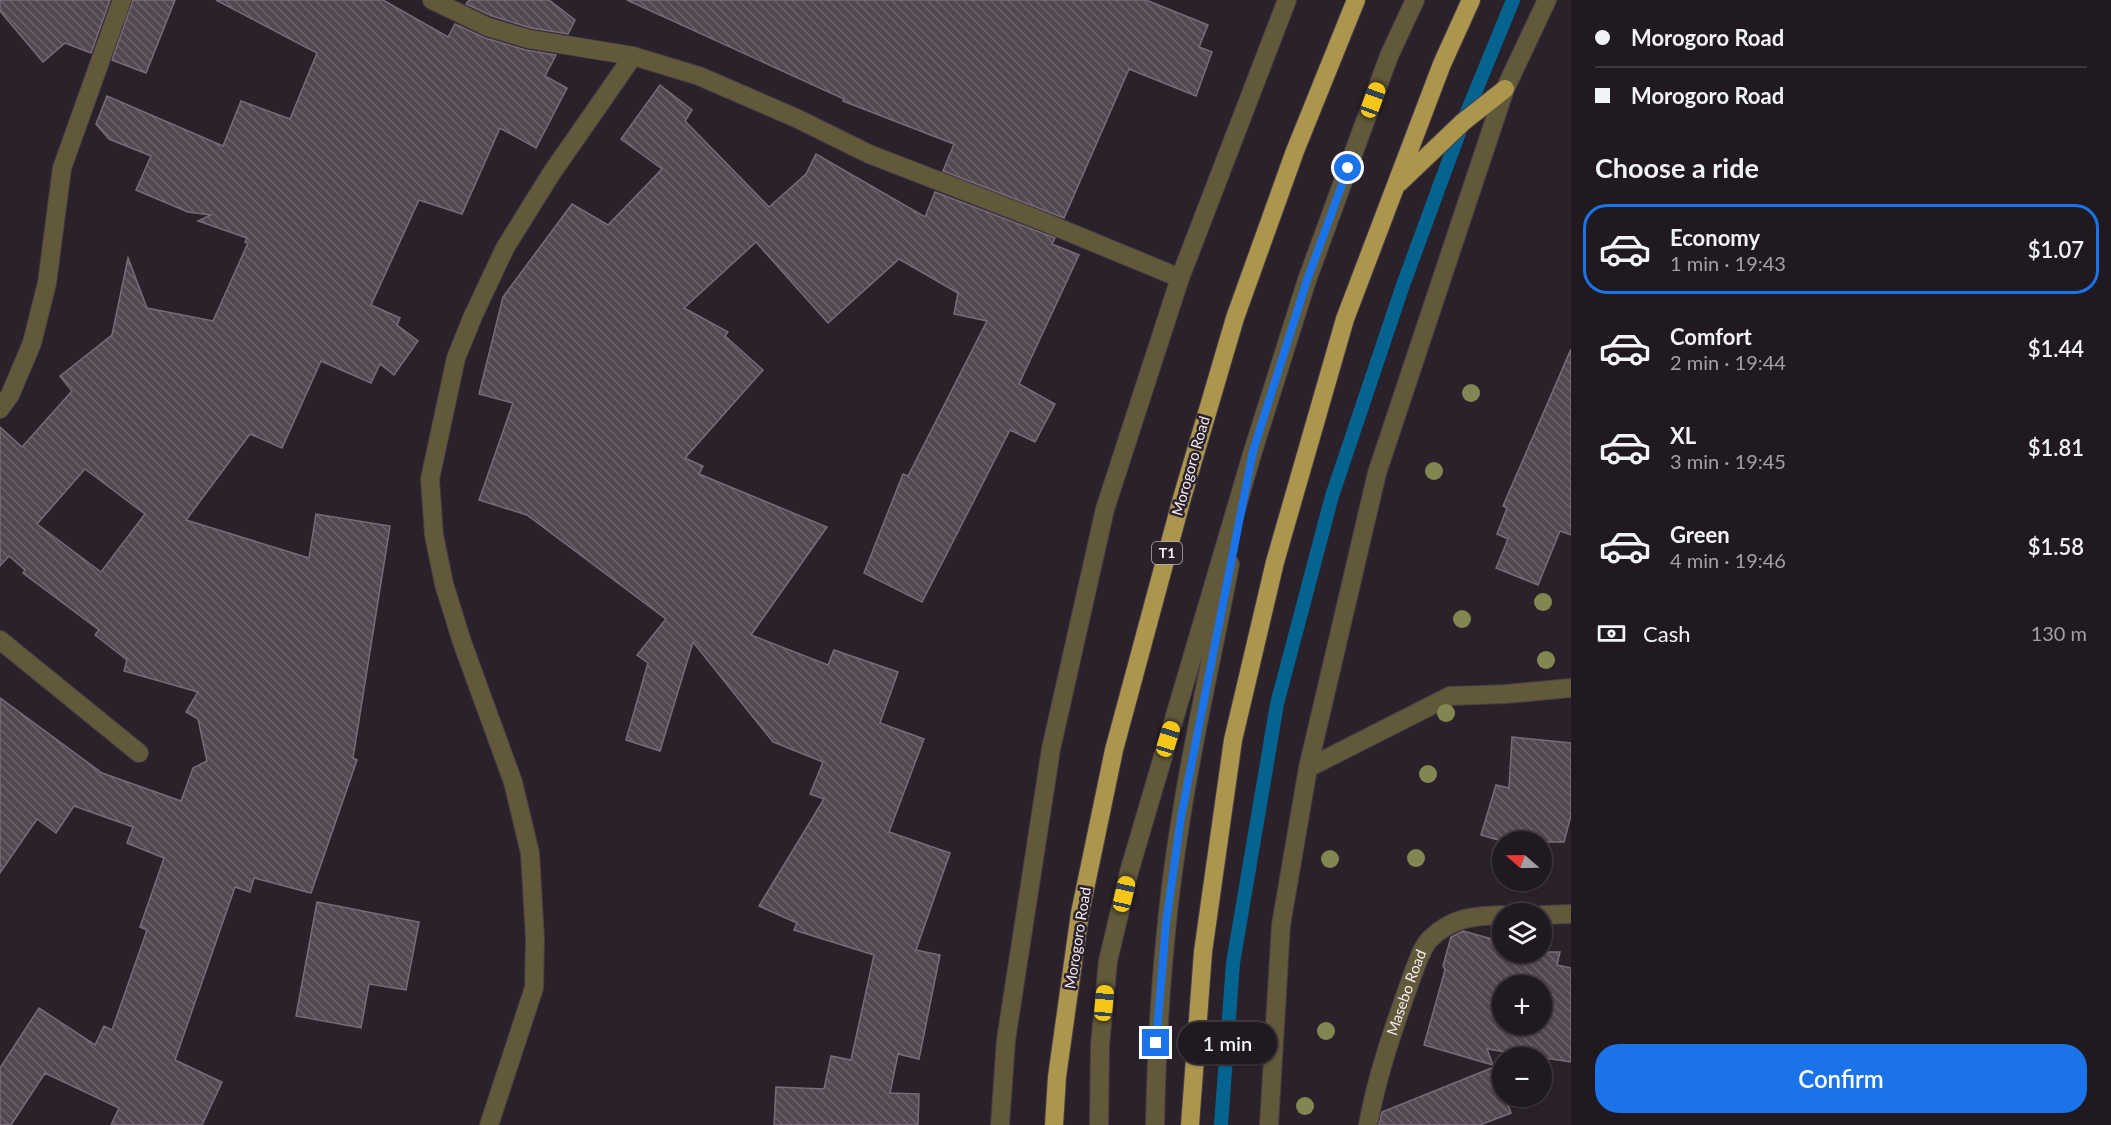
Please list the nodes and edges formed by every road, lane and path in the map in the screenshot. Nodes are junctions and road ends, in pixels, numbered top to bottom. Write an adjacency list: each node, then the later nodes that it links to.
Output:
1 (122, 0): 12 (street)
2 (432, 0): 8 (street)
3 (1287, 0): 11 (street)
4 (1356, 0): 23 (highway, Morogoro Road / T1)
5 (1415, 0): 13 (street)
6 (1471, 0): 10 (highway)
7 (1547, 0): 9 (street)
8 (633, 56): 11 (street); 21 (street)
9 (1505, 89): 10 (highway); 17 (street)
10 (1396, 186): 26 (highway)
11 (1180, 278): 22 (street)
12 (0, 409)
13 (1253, 451): 24 (street); 25 (street)
14 (0, 640): 16 (street)
15 (1571, 688): 17 (street)
16 (139, 753)
17 (1308, 768): 27 (street)
18 (1492, 915): 28 (street, Masebo Road)
19 (1552, 915): 20 (street)
20 (1571, 915)
21 (489, 1125)
22 (1000, 1125)
23 (1053, 1125)
24 (1099, 1125)
25 (1155, 1125)
26 (1191, 1125)
27 (1269, 1125)
28 (1368, 1125)

